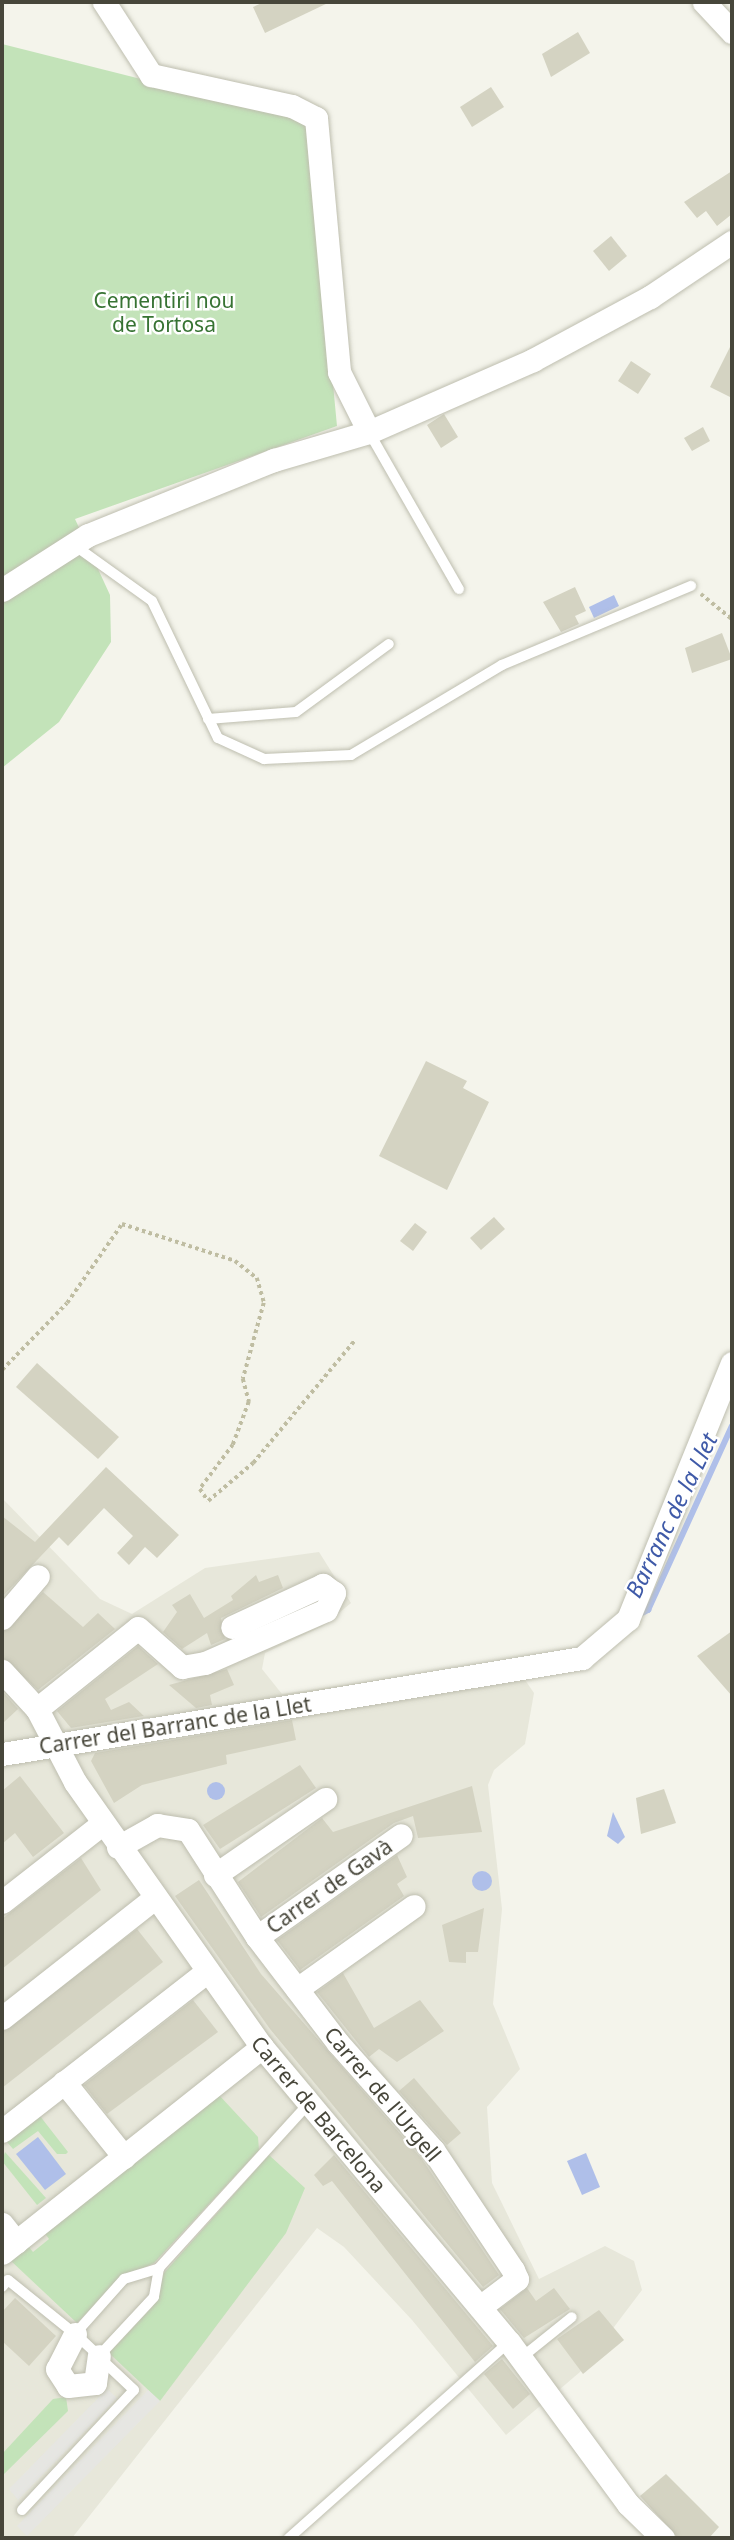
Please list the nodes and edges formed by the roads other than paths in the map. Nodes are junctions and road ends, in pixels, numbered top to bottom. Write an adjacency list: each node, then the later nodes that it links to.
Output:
1 (104, 2): 5 (street)
2 (705, 2): 3 (street)
3 (732, 32)
4 (732, 242): 5 (street)
5 (369, 432): 6 (street); 8 (lane)
6 (74, 545): 9 (street); 11 (lane)
7 (691, 586): 11 (lane)
8 (458, 589)
9 (2, 590)
10 (389, 645): 11 (lane)
11 (208, 719)
12 (732, 1363): 18 (street, Carrer del Barranc de la Llet)
13 (38, 1576): 14 (street)
14 (2, 1618)
15 (232, 1627): 17 (street)
16 (2, 1671): 17 (street, Carrer de Barcelona)
17 (37, 1709): 18 (street, Carrer de Barcelona)
18 (53, 1745): 19 (street, Carrer del Barranc de la Llet); 21 (street, Carrer de Barcelona)
19 (5, 1747)
20 (325, 1799): 24 (street)
21 (102, 1824): 23 (street, Carrer de Barcelona); 26 (street)
22 (401, 1835): 28 (street, Carrer de Gavà)
23 (118, 1847): 24 (street, Carrer de l'Urgell); 25 (street, Carrer de Barcelona)
24 (215, 1875): 28 (street, Carrer de l'Urgell)
25 (153, 1899): 29 (street, Carrer de Barcelona); 31 (street)
26 (2, 1902)
27 (414, 1906): 30 (street)
28 (257, 1937): 30 (street, Carrer de l'Urgell)
29 (206, 1972): 32 (street, Carrer de Barcelona); 33 (street)
30 (297, 1989): 41 (street, Carrer de l'Urgell)
31 (2, 2018)
32 (262, 2047): 34 (street, Carrer de Barcelona); 36 (street)
33 (64, 2082): 35 (street); 36 (street)
34 (310, 2101): 39 (lane); 41 (street, Carrer de Barcelona)
35 (6, 2119)
36 (124, 2157): 38 (street)
37 (2, 2224): 38 (street)
38 (9, 2248)
39 (159, 2268): 43 (lane); 45 (lane)
40 (2, 2287): 43 (lane)
41 (480, 2307): 44 (street, Carrer de Barcelona)
42 (572, 2317): 44 (lane)
43 (75, 2334): 45 (lane); 45 (street)
44 (515, 2350): 47 (lane); 48 (street, Carrer de Barcelona)
45 (99, 2356): 46 (lane)
46 (22, 2510)
47 (289, 2538)
48 (663, 2538)

